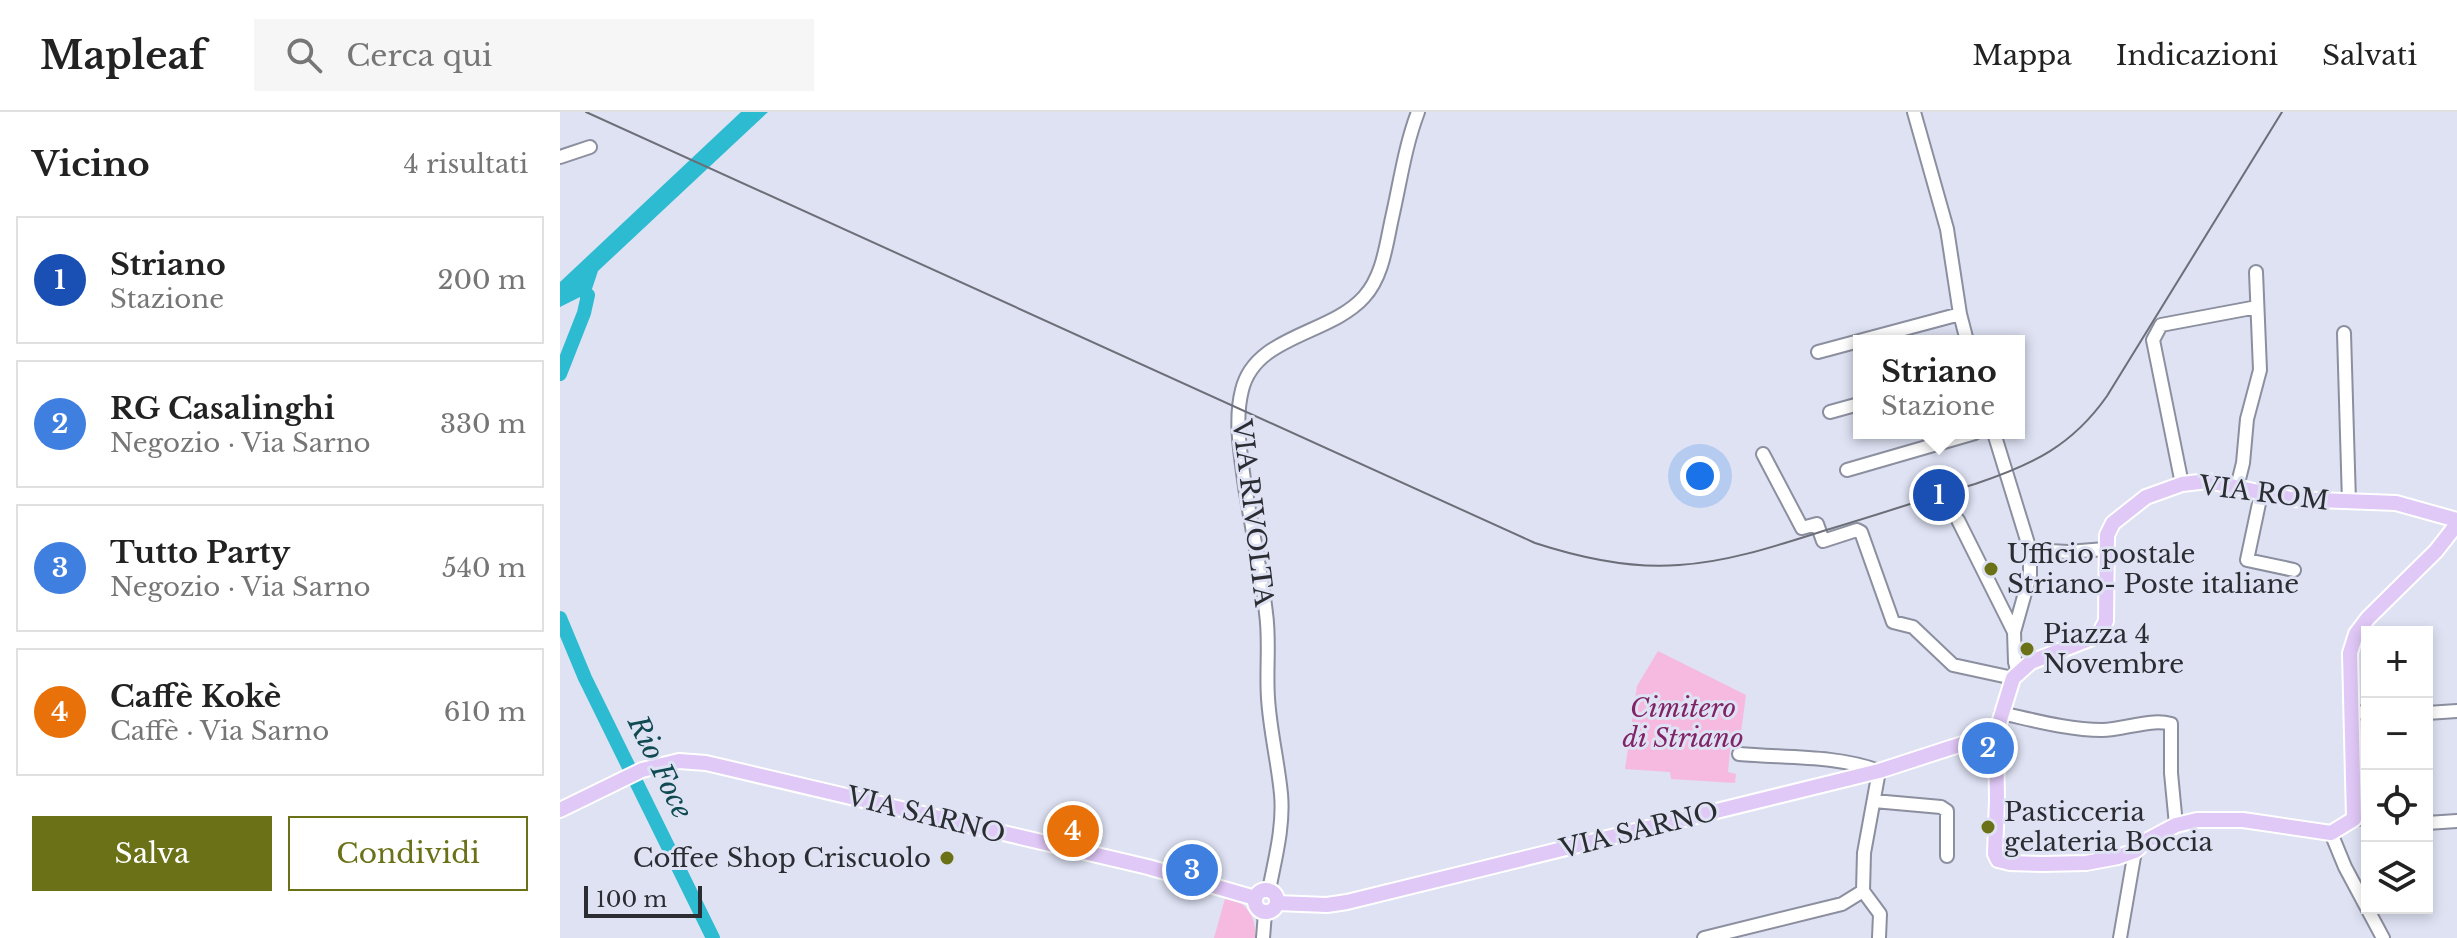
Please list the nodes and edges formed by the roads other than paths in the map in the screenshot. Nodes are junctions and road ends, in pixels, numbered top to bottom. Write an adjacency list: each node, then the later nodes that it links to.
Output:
1 (1418, 112): 47 (street, VIA RIVOLTA)
2 (1914, 112): 7 (street)
3 (590, 147): 4 (street)
4 (560, 157)
5 (2256, 272): 6 (street)
6 (2257, 307): 19 (street); 20 (street)
7 (1960, 314): 9 (street); 10 (street)
8 (2344, 333): 22 (street)
9 (1882, 335)
10 (1965, 335)
11 (1853, 343): 12 (street)
12 (1818, 352)
13 (1853, 406): 14 (street)
14 (1830, 412)
15 (1954, 439): 18 (street)
16 (1996, 439): 26 (street)
17 (1763, 454): 29 (street)
18 (1847, 470)
19 (2182, 484): 20 (main road, VIA ROM); 25 (main road, VIA ROM)
20 (2237, 487): 21 (main road, VIA ROM)
21 (2261, 494): 22 (main road, VIA ROM); 27 (street)
22 (2349, 502): 24 (main road, VIA ROM)
23 (1958, 520): 28 (street)
24 (2456, 527): 32 (main road)
25 (2105, 549): 26 (street); 29 (main road)
26 (2030, 550): 28 (street)
27 (2294, 570)
28 (2014, 632): 29 (street)
29 (2016, 676): 31 (main road)
30 (2457, 711): 33 (street)
31 (2001, 713): 34 (main road); 42 (street)
32 (2359, 713): 39 (main road)
33 (2433, 713)
34 (1996, 733): 36 (main road, VIA SARNO); 44 (main road)
35 (1739, 754): 36 (street)
36 (1879, 771): 37 (street); 47 (main road, VIA SARNO)
37 (1874, 801): 45 (street); 46 (street)
38 (560, 810): 48 (main road, VIA SARNO)
39 (2361, 819): 43 (main road)
40 (2457, 821): 41 (street)
41 (2433, 823)
42 (2176, 825): 43 (main road); 44 (main road)
43 (2331, 833): 54 (street)
44 (2135, 851): 53 (street)
45 (1947, 856)
46 (1863, 891): 51 (street); 52 (street)
47 (1273, 897): 48 (main road); 49 (main road)
48 (1255, 898): 49 (main road)
49 (1265, 913): 50 (street)
50 (1263, 938)
51 (1704, 938)
52 (1879, 938)
53 (2120, 938)
54 (2383, 938)

